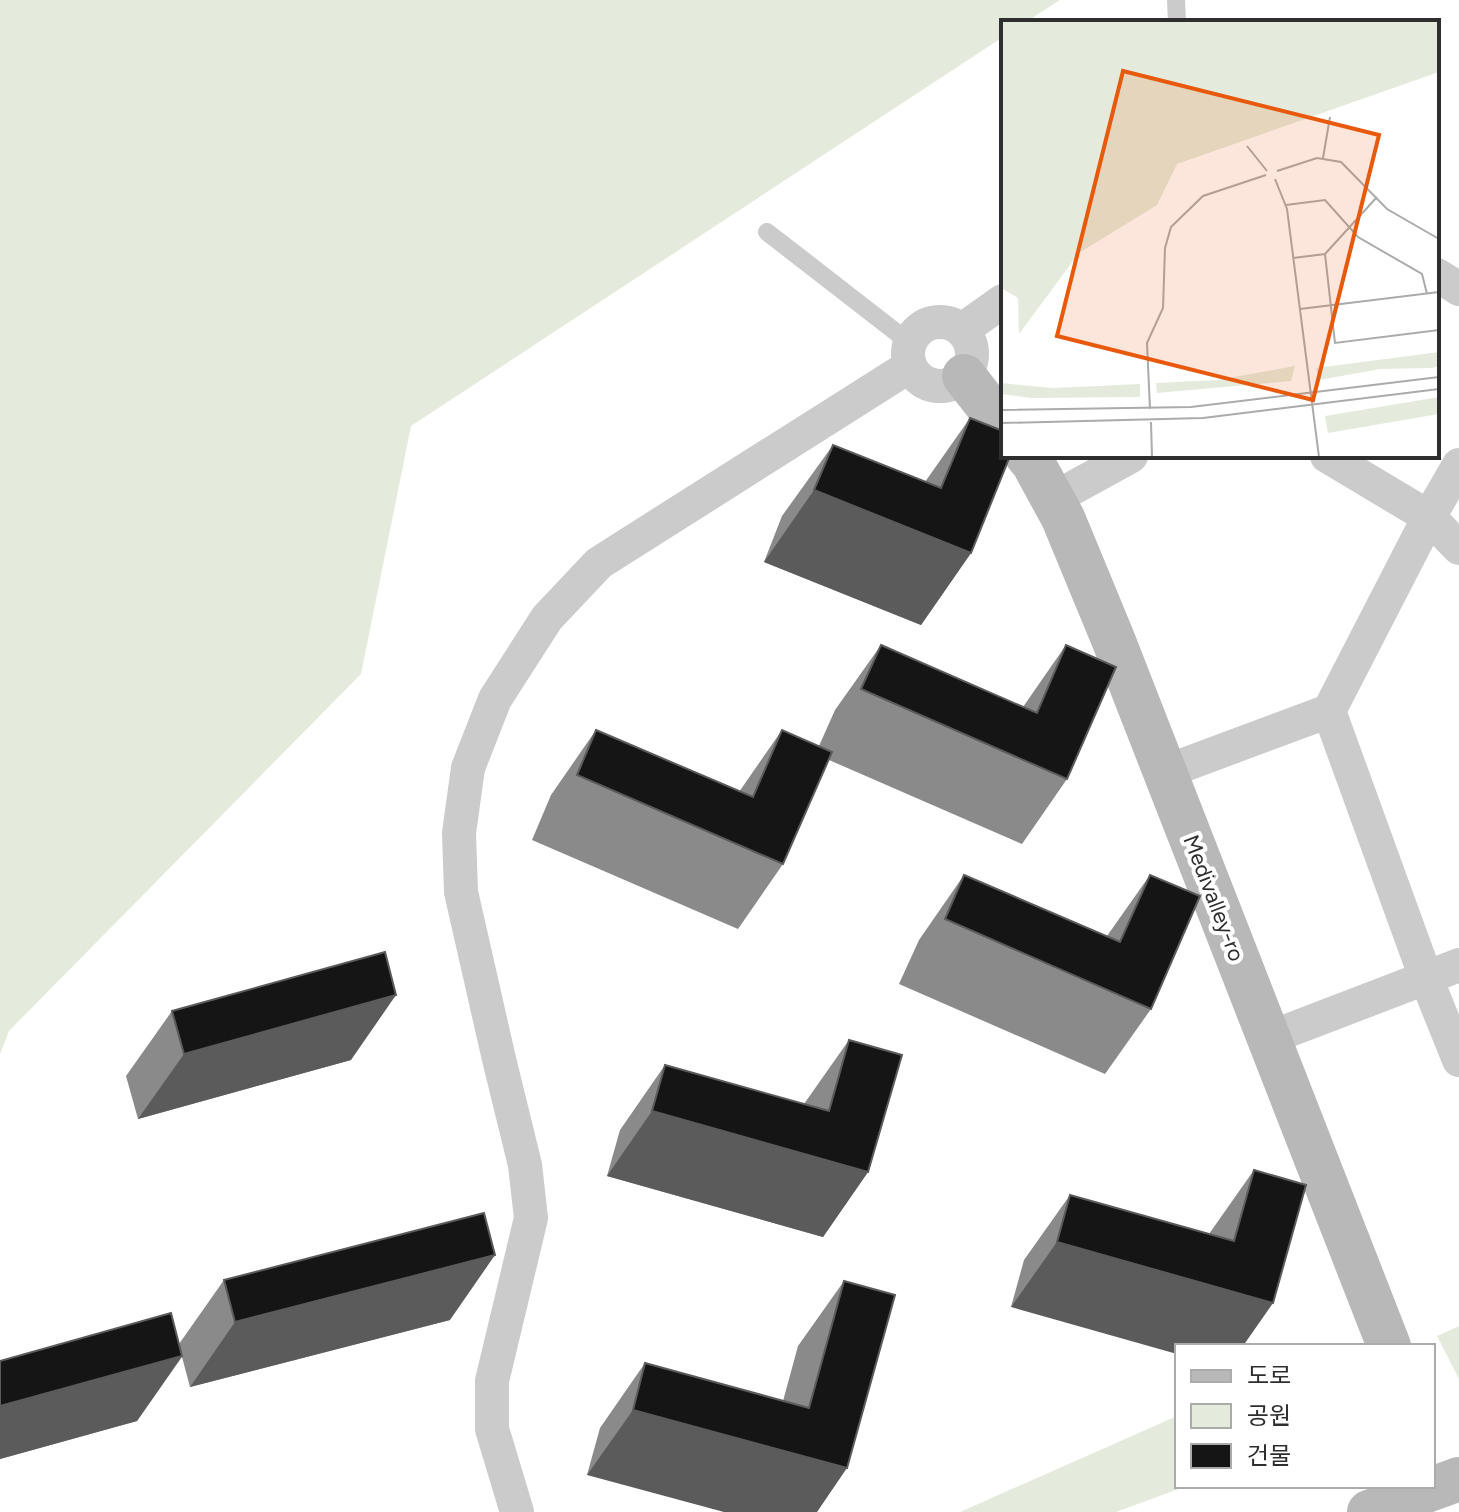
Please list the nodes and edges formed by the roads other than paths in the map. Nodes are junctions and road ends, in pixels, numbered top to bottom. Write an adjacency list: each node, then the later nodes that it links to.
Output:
1 (1176, 0): 2 (lane)
2 (1177, 20)
3 (767, 232): 8 (lane)
4 (1439, 276): 5 (street)
5 (1459, 289)
6 (1001, 302): 7 (street)
7 (962, 330): 8 (street); 9 (street)
8 (910, 354): 9 (street); 26 (street)
9 (964, 376): 10 (street)
10 (1001, 423)
11 (1028, 458): 15 (street, Medivalley-ro)
12 (1127, 458): 15 (street)
13 (1330, 458): 16 (street)
14 (1459, 465): 16 (street)
15 (1053, 499): 19 (street, Medivalley-ro)
16 (1429, 517): 17 (street); 18 (street)
17 (1459, 548)
18 (1329, 711): 19 (street); 21 (street)
19 (1165, 772): 22 (street, Medivalley-ro)
20 (1459, 965): 21 (street)
21 (1426, 978): 22 (street); 23 (street)
22 (1269, 1038): 24 (street, Medivalley-ro)
23 (1459, 1060)
24 (1388, 1344)
25 (1447, 1484): 27 (street)
26 (517, 1512)
27 (1369, 1512)

